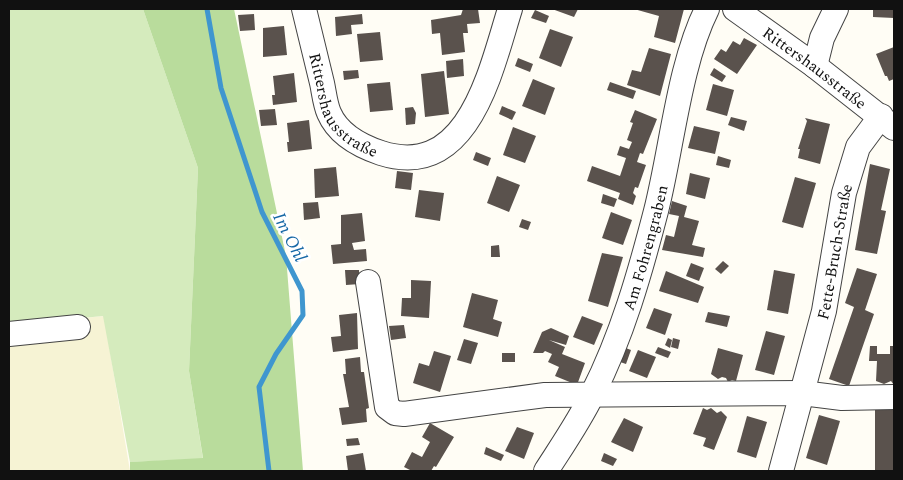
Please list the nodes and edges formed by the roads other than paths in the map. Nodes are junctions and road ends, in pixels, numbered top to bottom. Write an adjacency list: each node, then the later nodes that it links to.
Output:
1 (304, 9): 2 (street, Rittershausstraße)
2 (510, 9)
3 (707, 9): 12 (street, Am Fohrengraben)
4 (735, 9): 6 (street, Rittershausstraße)
5 (836, 9): 6 (street)
6 (815, 66): 7 (street, Rittershausstraße)
7 (887, 122): 11 (street, Fette-Bruch-Straße)
8 (368, 282): 12 (street)
9 (78, 327): 10 (street)
10 (9, 334)
11 (802, 393): 12 (street); 13 (street); 15 (street, Fette-Bruch-Straße)
12 (593, 394): 14 (street, Am Fohrengraben)
13 (894, 397)
14 (546, 471)
15 (780, 471)

